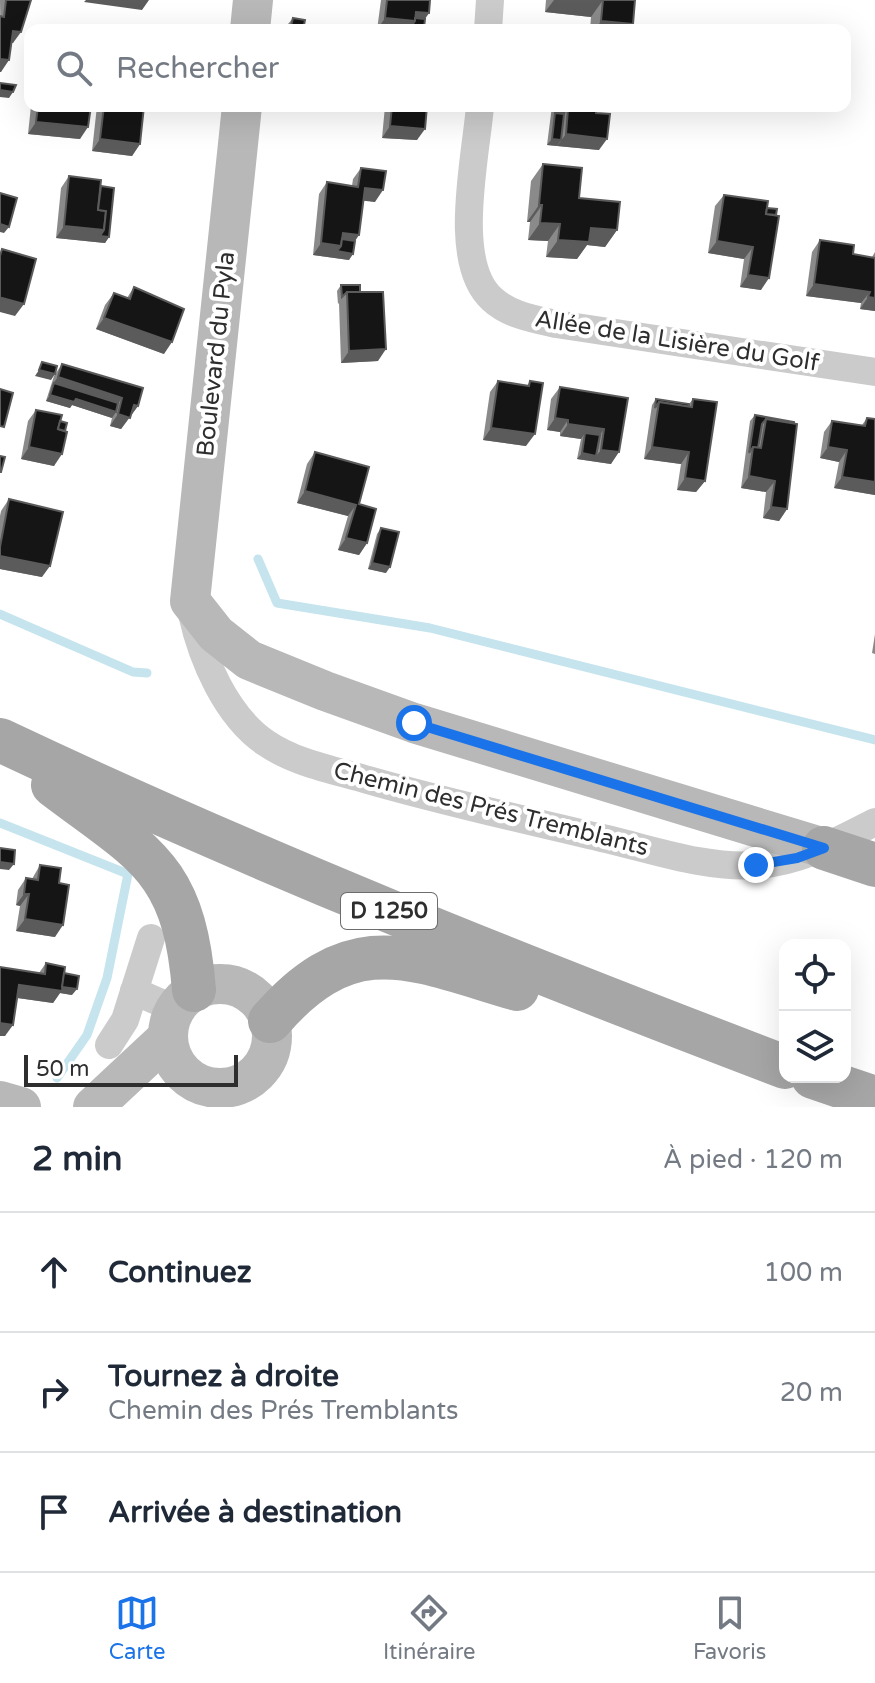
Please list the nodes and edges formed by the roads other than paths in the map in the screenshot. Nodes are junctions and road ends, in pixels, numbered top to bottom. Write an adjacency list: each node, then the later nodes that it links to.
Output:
1 (253, 0): 3 (street)
2 (490, 0): 4 (street)
3 (251, 24)
4 (488, 24)
5 (241, 112): 8 (street, Boulevard du Pyla)
6 (480, 112): 7 (street, Allée de la Lisière du Golf)
7 (875, 372)
8 (190, 601): 11 (street); 11 (street, Chemin des Prés Tremblants)
9 (0, 742): 15 (main road); 18 (main road, D 1250)
10 (875, 822): 11 (street, Chemin des Prés Tremblants)
11 (824, 848): 12 (main road)
12 (875, 865)
13 (151, 938): 14 (street)
14 (134, 991): 15 (street); 17 (street)
15 (179, 1012): 16 (street); 17 (street); 20 (street)
16 (270, 1021): 19 (main road); 20 (street)
17 (116, 1062): 20 (street); 25 (street)
18 (779, 1065)
19 (779, 1065)
20 (186, 1075)
21 (831, 1083): 22 (main road)
22 (875, 1098)
23 (0, 1101): 24 (street)
24 (21, 1107)
25 (93, 1107)

